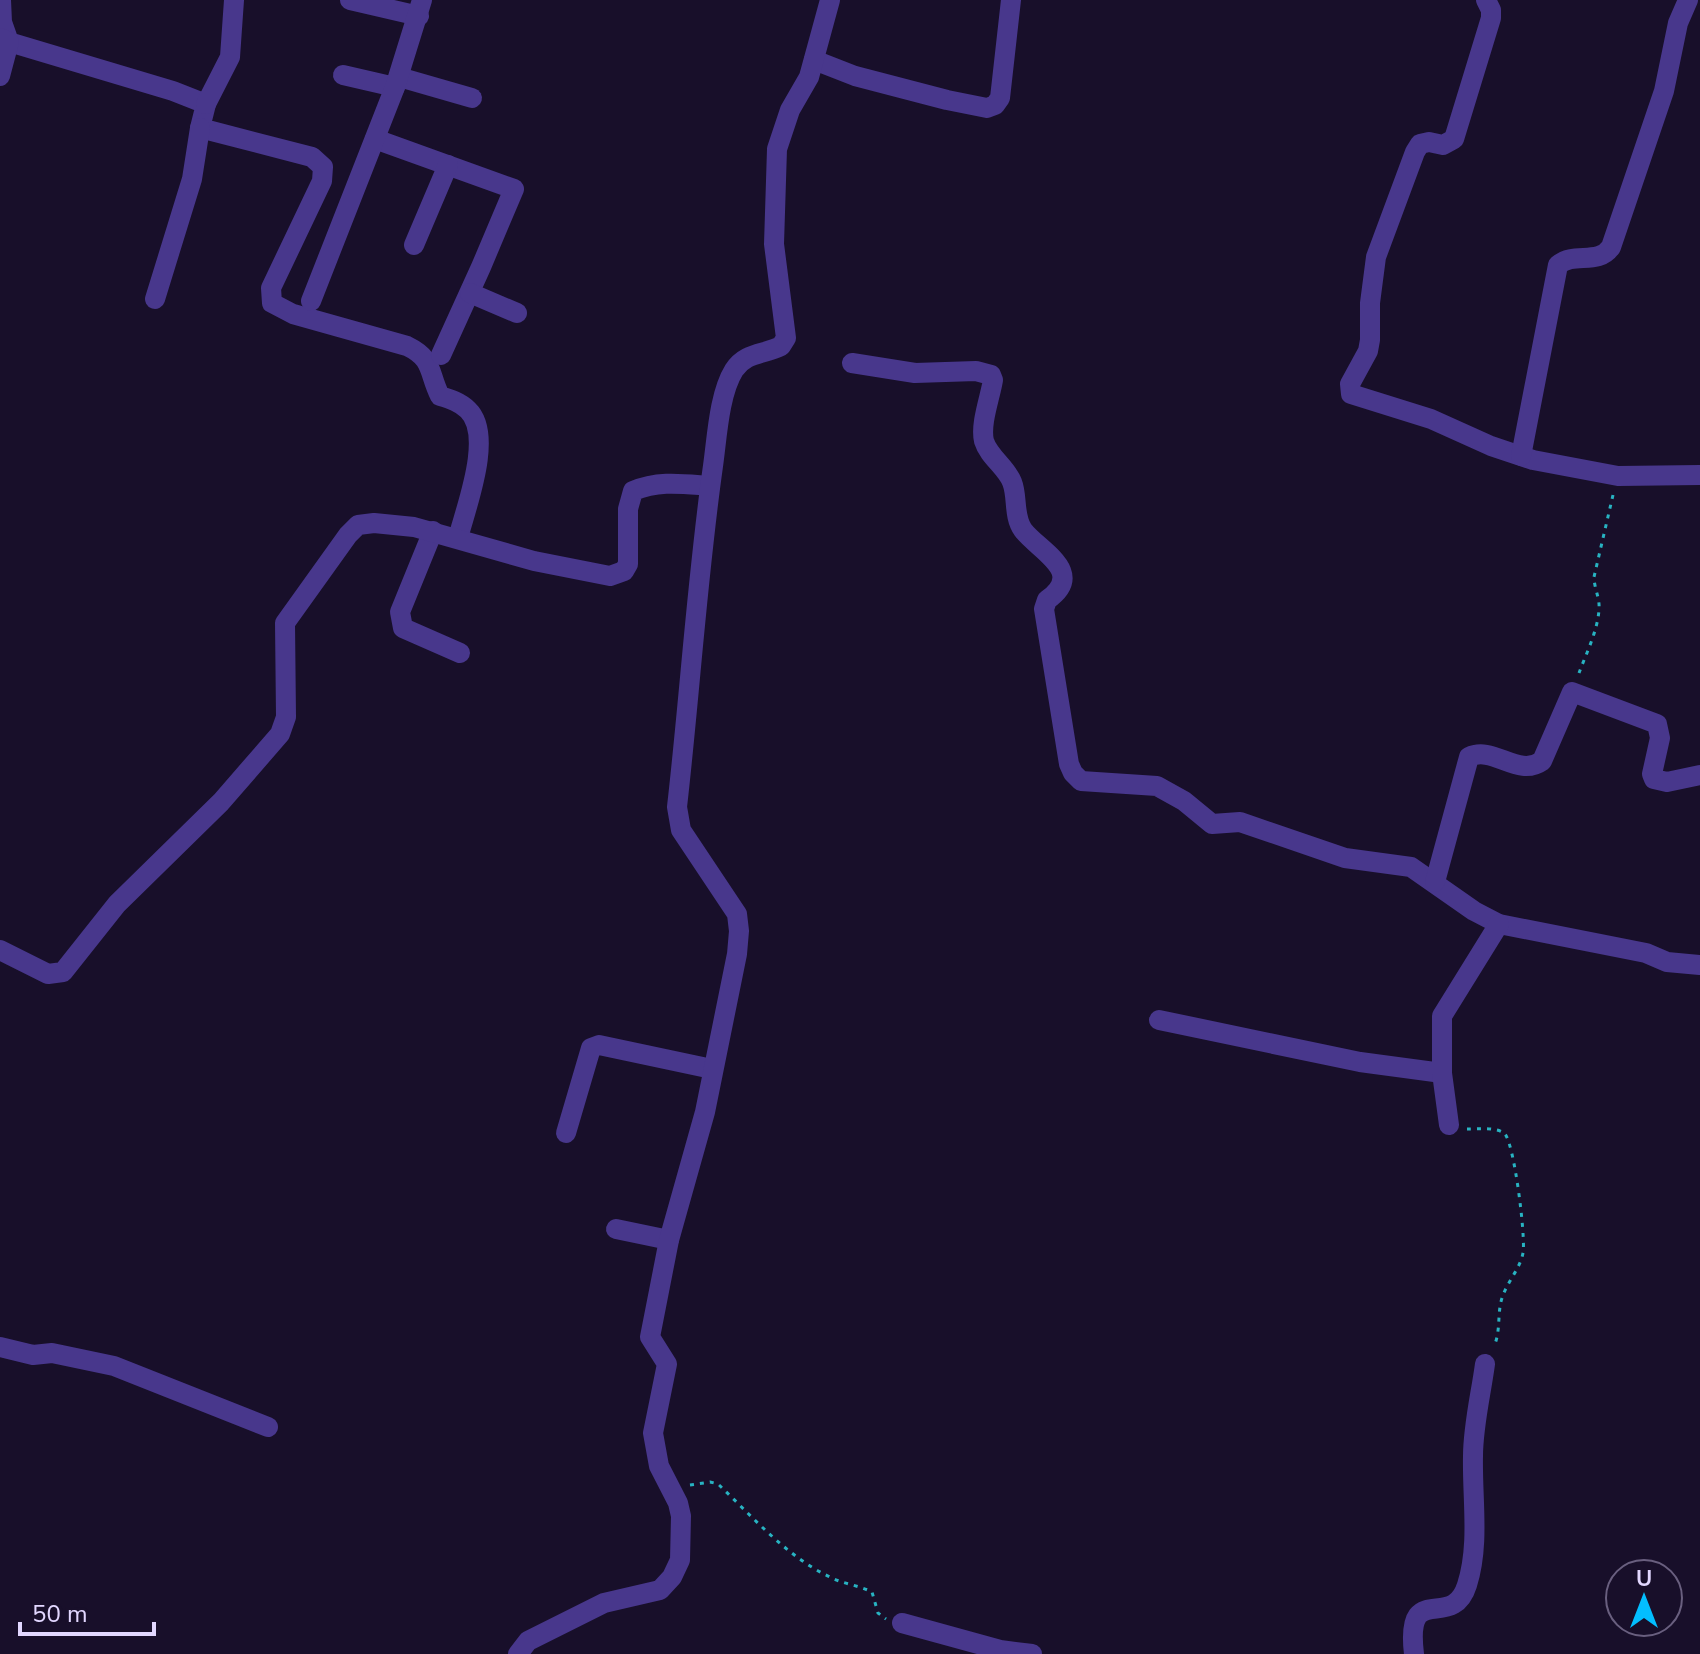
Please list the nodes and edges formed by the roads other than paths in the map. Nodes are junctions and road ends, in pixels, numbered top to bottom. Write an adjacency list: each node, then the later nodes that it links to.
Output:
1 (1, 0): 9 (street)
2 (234, 0): 15 (street)
3 (350, 0): 8 (street)
4 (830, 0): 10 (street)
5 (1011, 0): 10 (street)
6 (1486, 0): 26 (street)
7 (1688, 0): 26 (street)
8 (420, 8): 13 (street)
9 (4, 40): 12 (street); 15 (street)
10 (814, 60): 28 (street)
11 (343, 75): 13 (street)
12 (0, 76)
13 (397, 82): 14 (street); 17 (street)
14 (472, 98)
15 (206, 104): 16 (street)
16 (200, 128): 21 (street); 30 (street)
17 (375, 139): 18 (street); 22 (street)
18 (448, 165): 19 (street); 20 (street)
19 (414, 245)
20 (470, 293): 23 (street); 24 (street)
21 (155, 299)
22 (311, 301)
23 (517, 313)
24 (441, 355)
25 (852, 363): 33 (street)
26 (1521, 456): 27 (street)
27 (1700, 475)
28 (710, 486): 30 (street); 38 (street)
29 (433, 531): 30 (street); 31 (street); 35 (street)
30 (458, 538)
31 (460, 653)
32 (1700, 775): 33 (street)
33 (1435, 882): 34 (street)
34 (1499, 924): 36 (street); 39 (street)
35 (0, 950)
36 (1700, 965)
37 (1159, 1020): 39 (street)
38 (712, 1069): 41 (street); 43 (street)
39 (1442, 1073): 40 (street)
40 (1449, 1125)
41 (566, 1133)
42 (616, 1229): 43 (street)
43 (669, 1240): 48 (street)
44 (0, 1347): 46 (street)
45 (1485, 1364): 50 (street)
46 (268, 1427)
47 (902, 1623): 49 (street)
48 (518, 1654)
49 (1032, 1654)
50 (1414, 1654)

